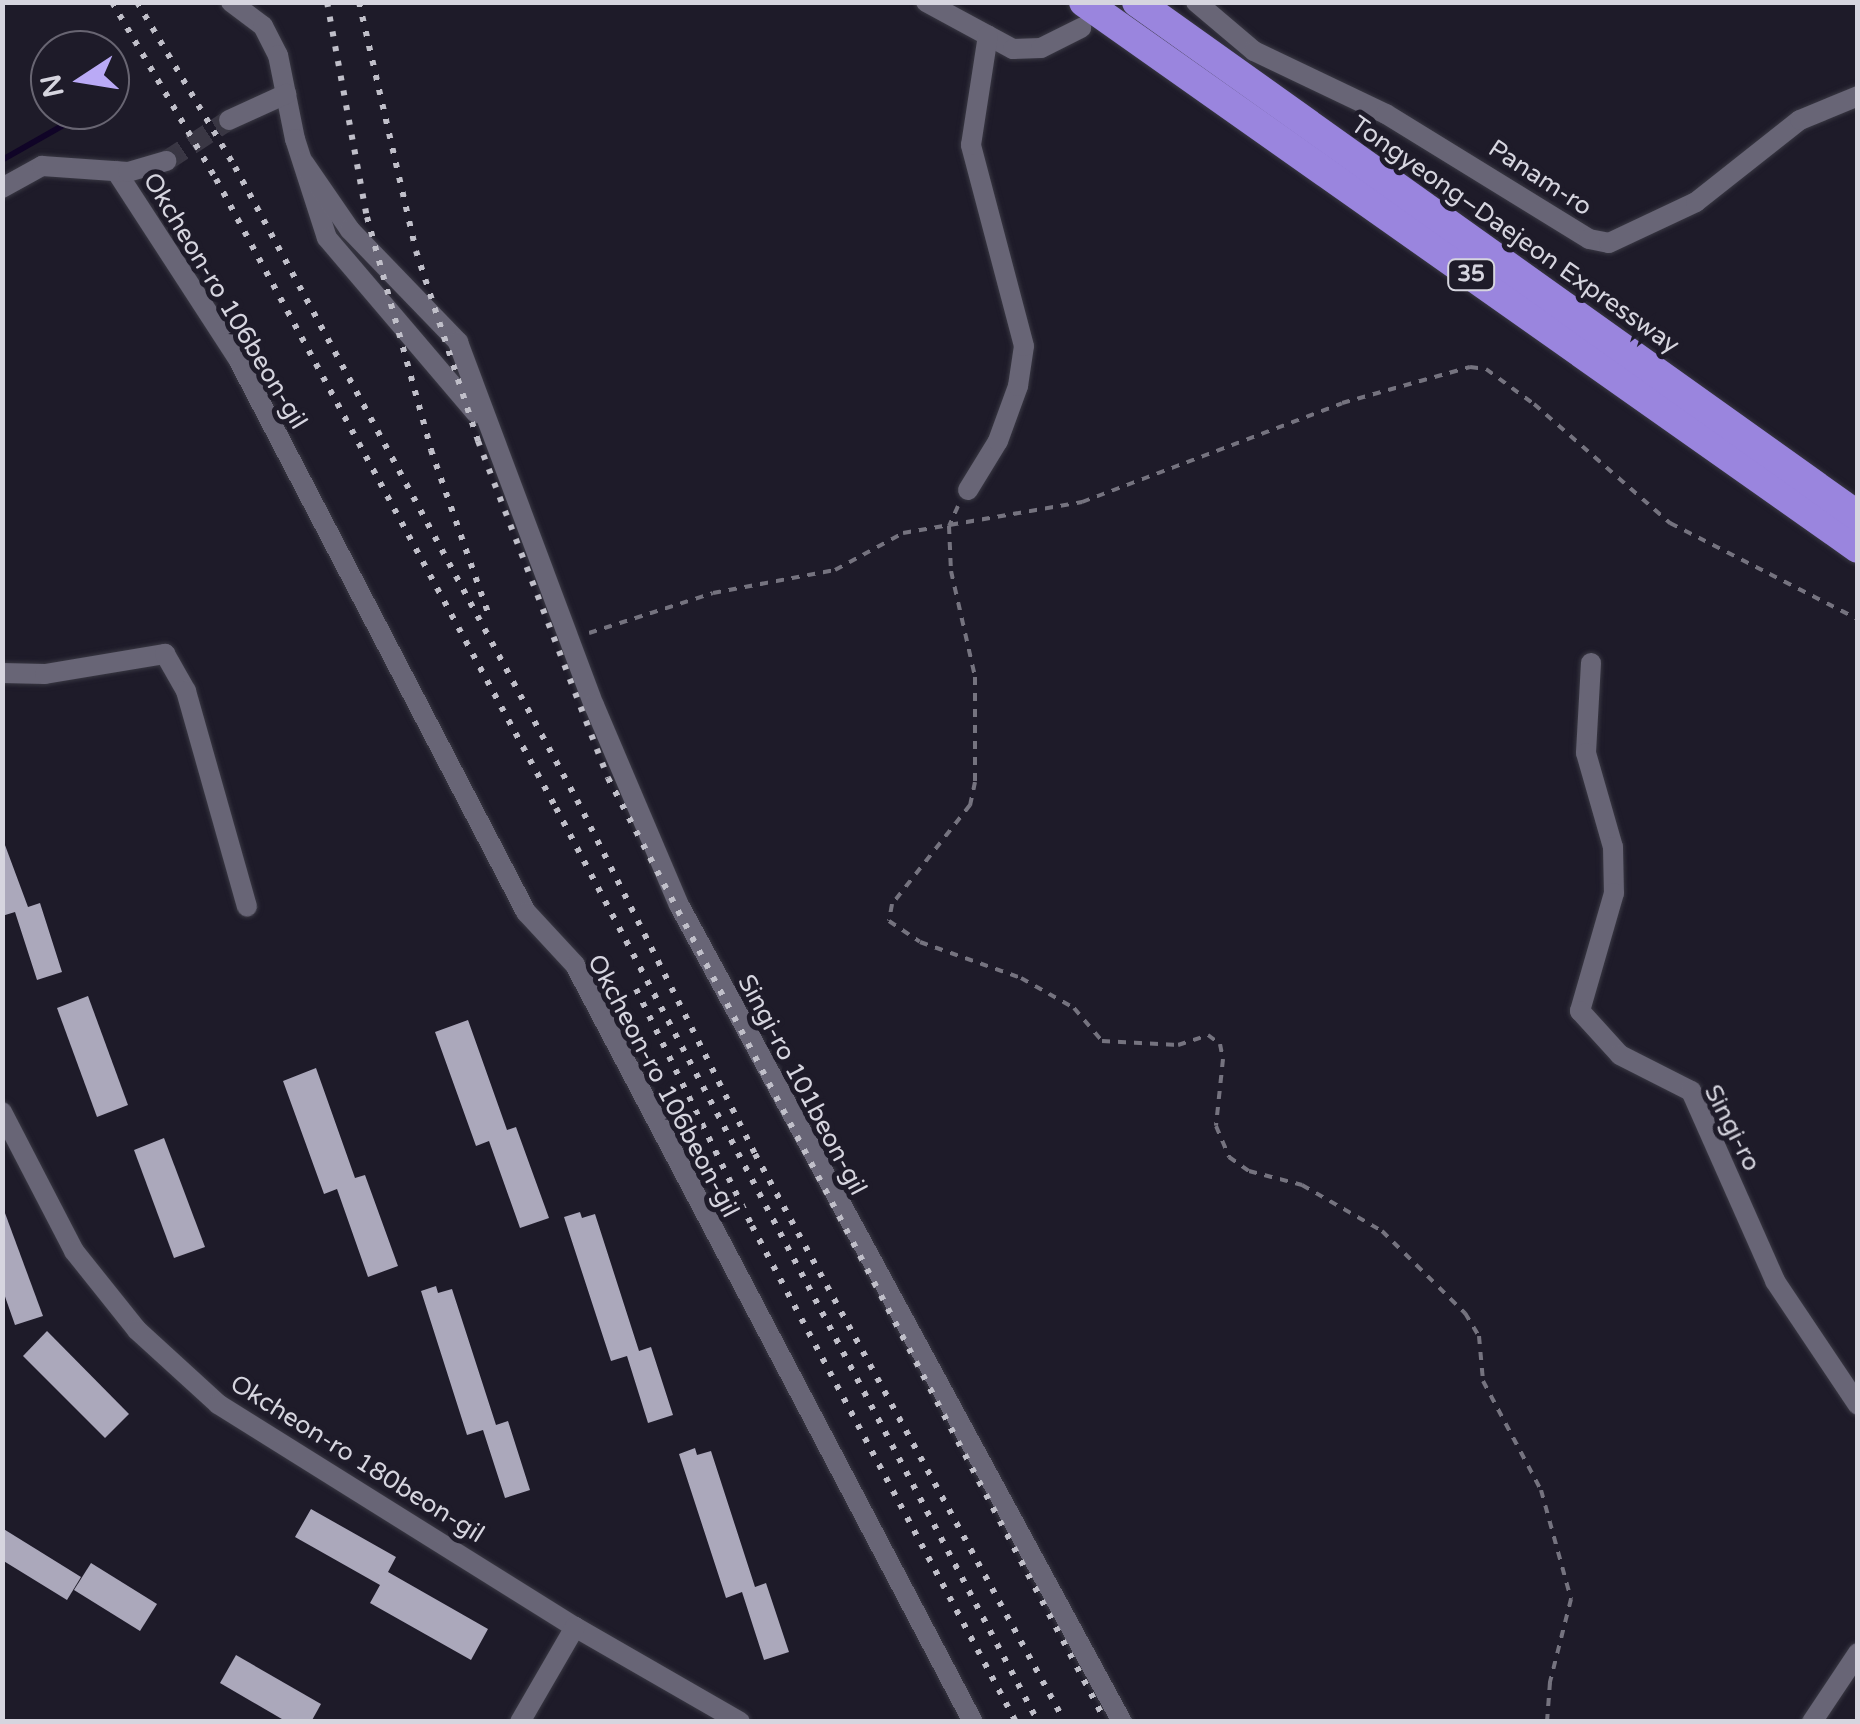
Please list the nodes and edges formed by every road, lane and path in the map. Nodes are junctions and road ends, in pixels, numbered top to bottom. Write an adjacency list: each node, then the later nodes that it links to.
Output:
1 (231, 2): 7 (street)
2 (926, 2): 6 (street)
3 (1137, 2): 16 (highway, Tongyeong–Daejeon Expressway / 35)
4 (1196, 2): 8 (street, Panam-ro)
5 (1082, 15): 6 (street); 18 (highway, 35)
6 (988, 35): 15 (street)
7 (286, 94): 9 (street); 11 (street)
8 (1858, 96)
9 (230, 120)
10 (166, 161): 12 (street)
11 (304, 163): 14 (street); 14 (street)
12 (116, 171): 13 (street); 30 (street, Okcheon-ro 106beon-gil)
13 (2, 188)
14 (494, 446): 20 (street, Singi-ro 101beon-gil)
15 (968, 490): 17 (path)
16 (1858, 516)
17 (949, 526): 19 (path); 20 (path); 32 (path)
18 (1858, 548)
19 (1858, 619)
20 (571, 640): 31 (street, Singi-ro 101beon-gil)
21 (1591, 663): 25 (street, Singi-ro)
22 (2, 673): 23 (street)
23 (247, 906)
24 (2, 1112): 26 (street, Okcheon-ro 180beon-gil)
25 (1858, 1405)
26 (575, 1627): 28 (street); 29 (street, Okcheon-ro 180beon-gil)
27 (1858, 1652): 33 (street)
28 (520, 1722)
29 (740, 1722)
30 (973, 1722)
31 (1122, 1722)
32 (1547, 1722)
33 (1812, 1722)

